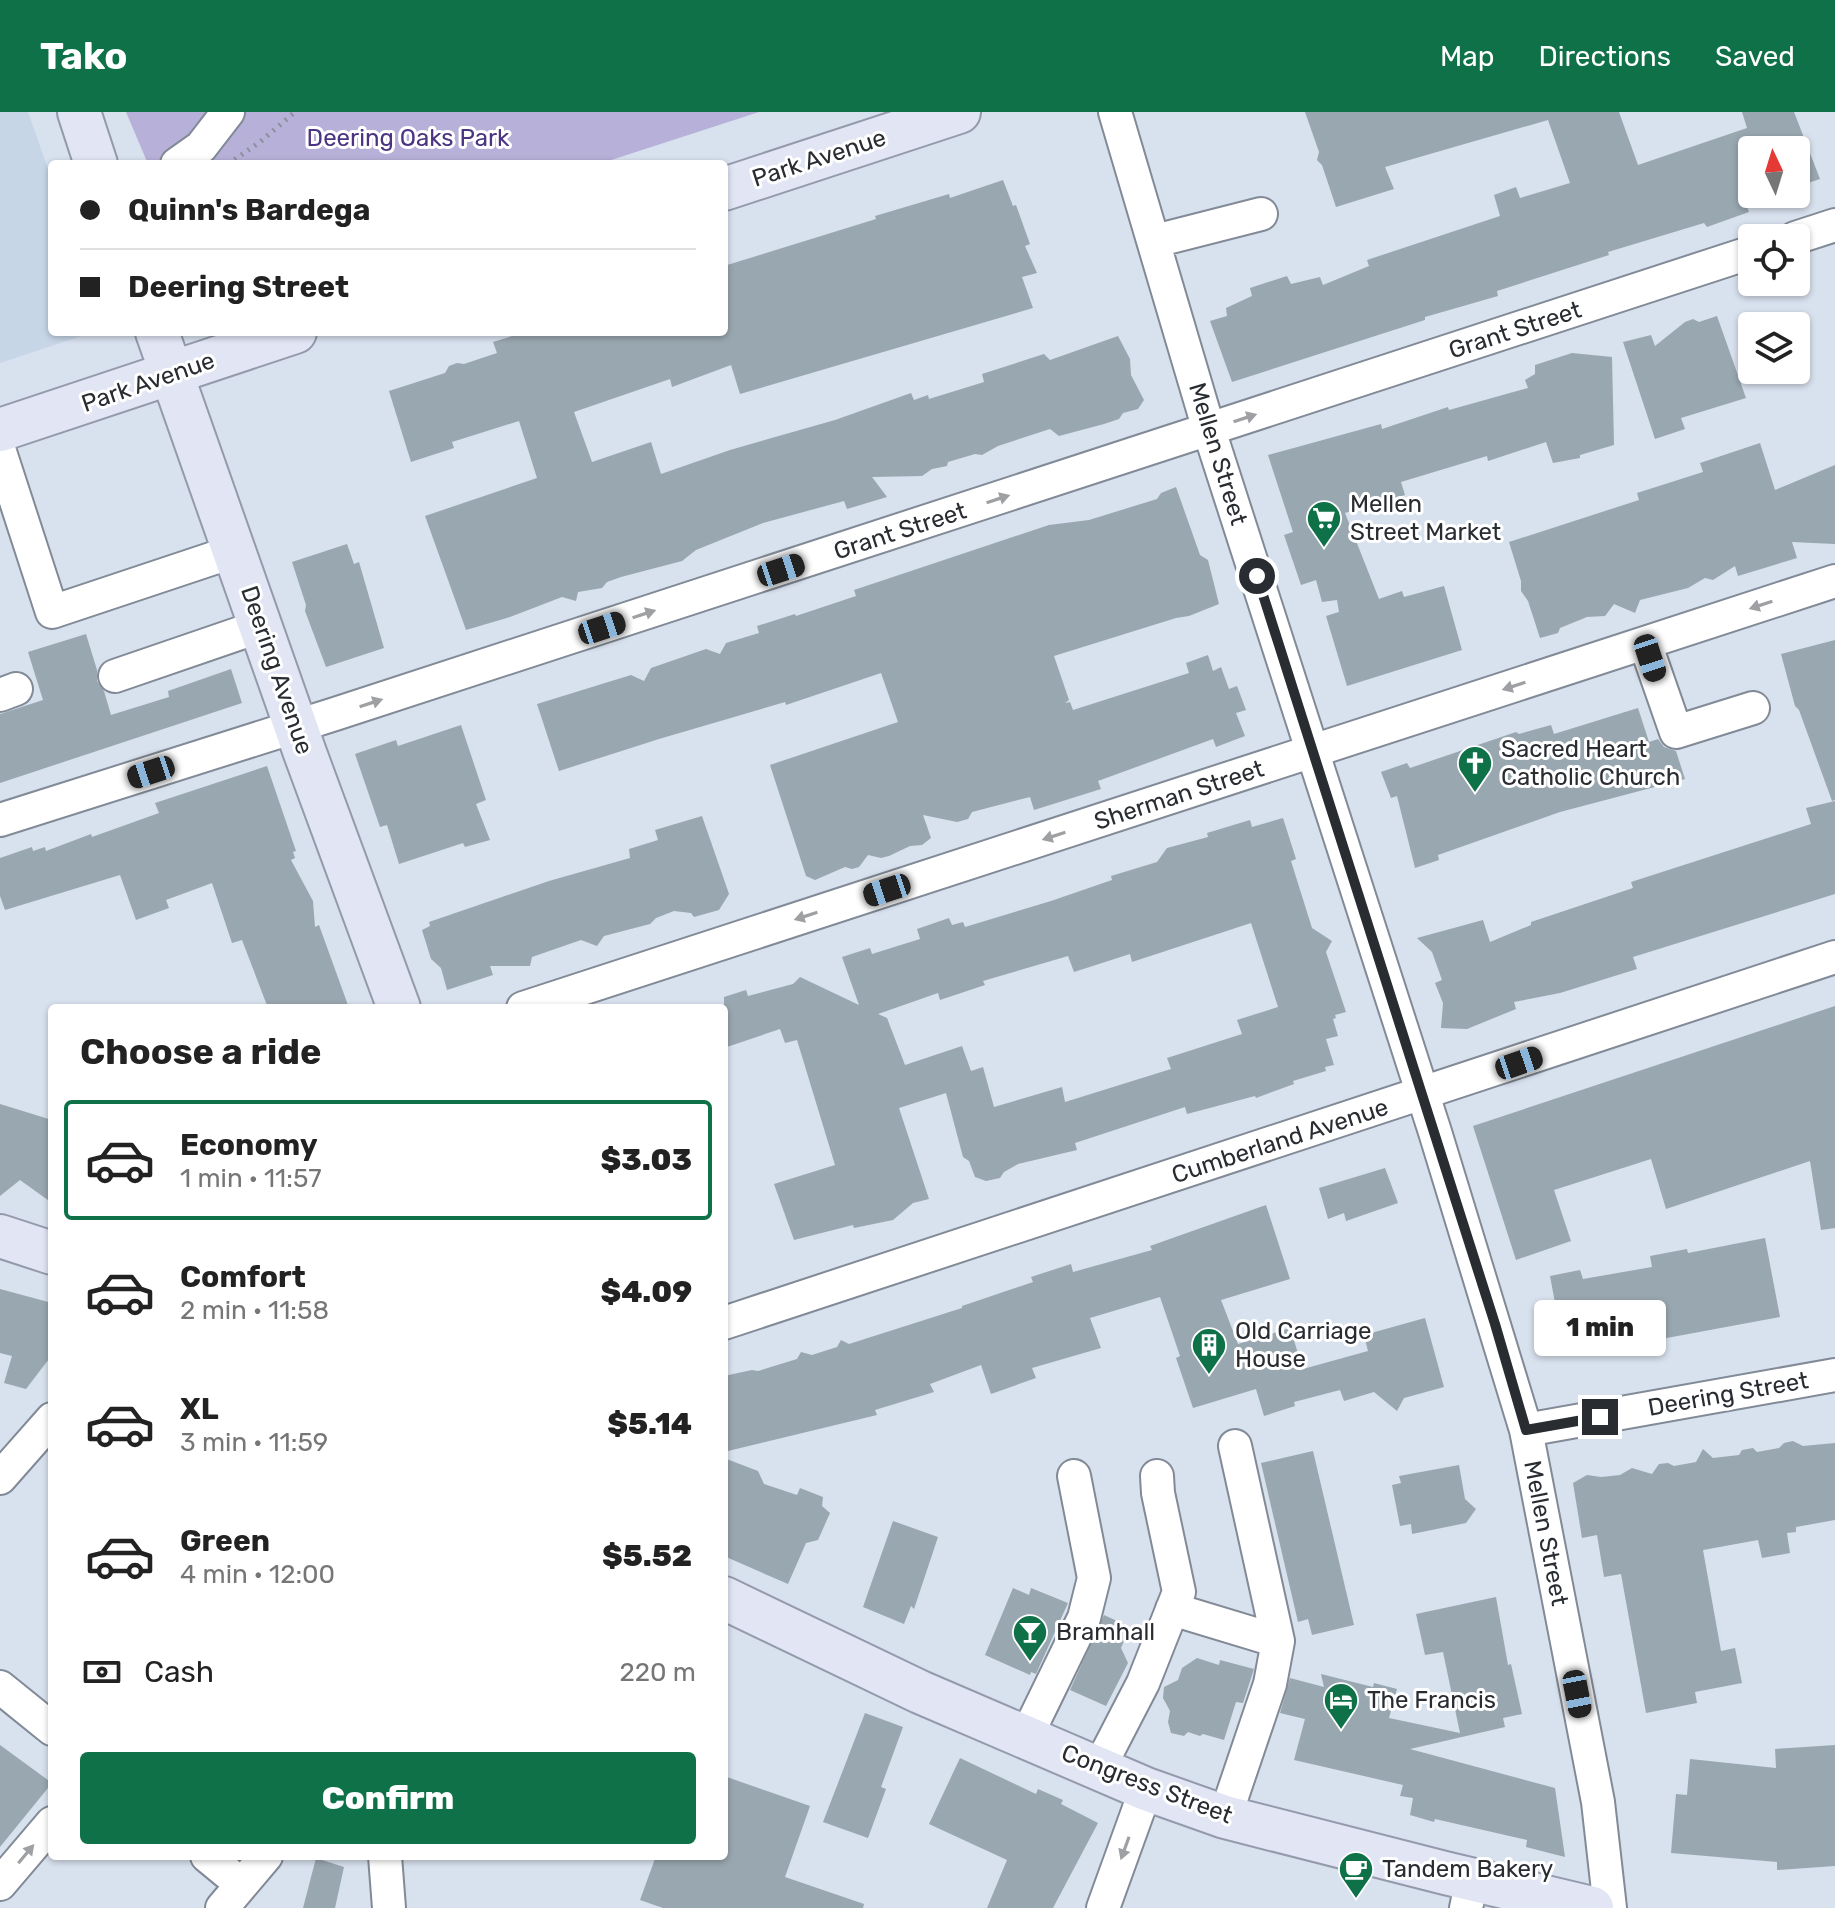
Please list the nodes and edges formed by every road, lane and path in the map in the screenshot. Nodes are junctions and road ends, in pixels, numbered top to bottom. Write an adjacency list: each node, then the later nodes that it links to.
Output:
1 (79, 112): 6 (main road)
2 (228, 112): 7 (street)
3 (295, 112): 8 (path)
4 (959, 112): 9 (main road, Park Avenue)
5 (1115, 112): 13 (street, Mellen Street)
6 (95, 160)
7 (183, 160)
8 (233, 160)
9 (728, 188)
10 (1261, 214): 13 (street)
11 (1835, 225): 12 (street)
12 (1810, 233)
13 (1155, 241): 19 (street, Mellen Street)
14 (1738, 257): 19 (street, Grant Street, one-way to 14)
15 (158, 336): 17 (main road, Deering Avenue)
16 (283, 336): 17 (main road, Park Avenue)
17 (172, 374): 18 (main road, Park Avenue); 21 (main road, Deering Avenue)
18 (0, 430)
19 (1209, 430): 27 (street, Grant Street, one-way to 19); 28 (street, Mellen Street)
20 (0, 452): 21 (street)
21 (235, 551): 23 (main road, Deering Avenue)
22 (1835, 581): 24 (street, Sherman Street, one-way to 24)
23 (261, 626): 25 (street); 27 (main road, Deering Avenue)
24 (1645, 643): 26 (street); 28 (street, Sherman Street, one-way to 28)
25 (115, 676)
26 (1753, 708)
27 (296, 727): 29 (street, Grant Street); 31 (main road, Deering Avenue)
28 (1313, 751): 32 (street, Sherman Street, one-way to 32); 33 (street, Mellen Street)
29 (0, 820)
30 (1835, 957): 33 (street, Cumberland Avenue)
31 (398, 1004)
32 (535, 1004)
33 (1423, 1095): 36 (street, Cumberland Avenue); 39 (street, Mellen Street)
34 (0, 1236): 35 (main road)
35 (48, 1252)
36 (728, 1322)
37 (1835, 1375): 39 (street, Deering Street)
38 (48, 1425): 43 (street)
39 (1526, 1430): 63 (street, Mellen Street)
40 (1235, 1446): 46 (street)
41 (1074, 1476): 49 (street)
42 (1157, 1476): 45 (street)
43 (0, 1478)
44 (728, 1600): 49 (main road, Congress Street)
45 (1172, 1609): 46 (street); 50 (street)
46 (1278, 1641): 52 (street)
47 (0, 1687): 48 (street)
48 (48, 1726)
49 (1026, 1737): 50 (main road, Congress Street)
50 (1099, 1768): 51 (main road, Congress Street)
51 (1146, 1789): 52 (main road, Congress Street); 61 (street, one-way to 61)
52 (1225, 1817): 58 (main road, Congress Street)
53 (48, 1828): 57 (street, one-way to 53)
54 (209, 1860): 59 (street)
55 (262, 1860): 59 (street)
56 (385, 1860): 60 (street)
57 (0, 1884)
58 (1469, 1894): 62 (main road, Congress Street)
59 (231, 1896)
60 (389, 1908)
61 (1103, 1908)
62 (1592, 1908)
63 (1610, 1908)

